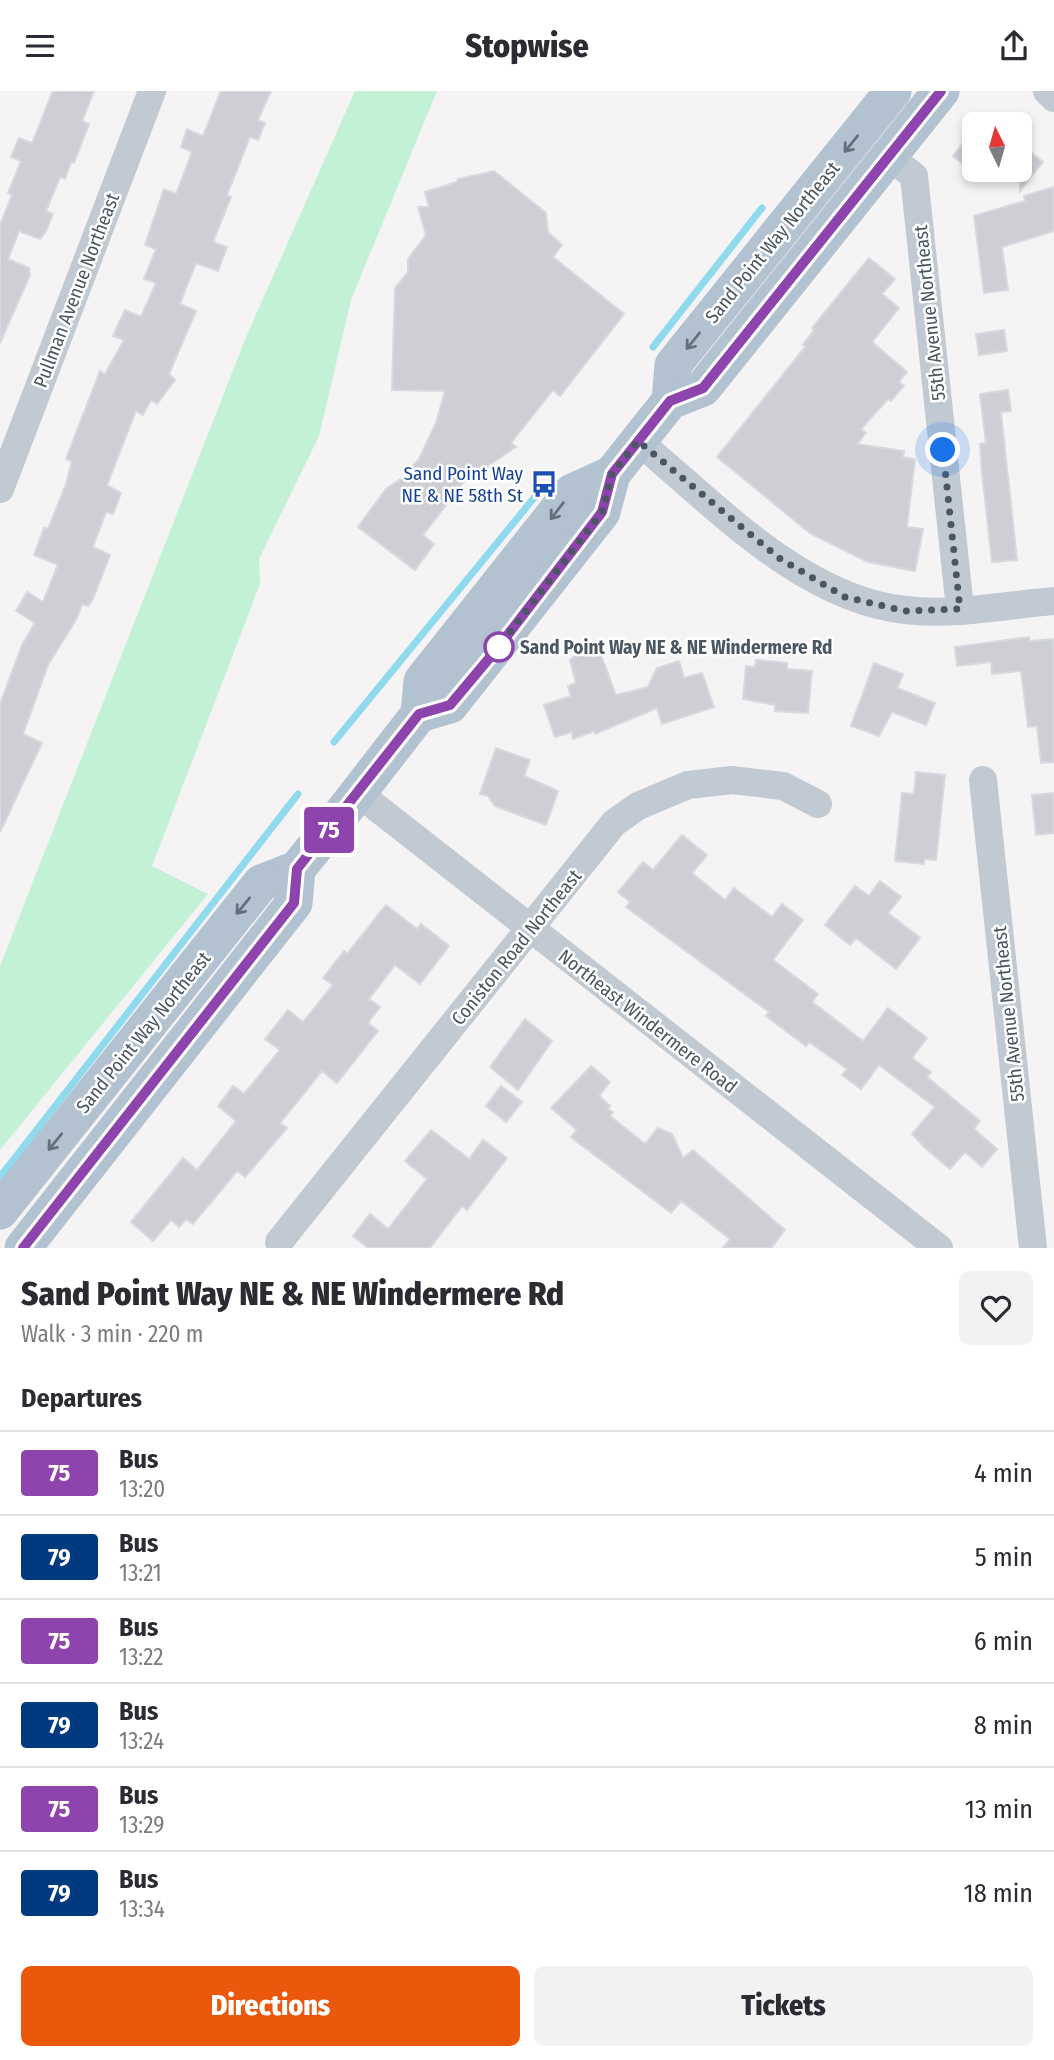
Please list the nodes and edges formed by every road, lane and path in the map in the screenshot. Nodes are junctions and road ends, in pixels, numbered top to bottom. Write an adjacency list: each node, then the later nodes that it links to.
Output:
1 (152, 91): 9 (street, Pullman Avenue Northeast)
2 (893, 91): 7 (main road, Sand Point Way Northeast, one-way to 7)
3 (941, 91): 6 (main road, Sand Point Way Northeast)
4 (1046, 91): 5 (street)
5 (1054, 98)
6 (888, 156): 7 (main road, Sand Point Way Northeast); 11 (street, 55th Avenue Northeast)
7 (670, 401): 8 (main road, Sand Point Way Northeast)
8 (638, 441): 11 (street); 13 (main road, Sand Point Way Northeast)
9 (0, 489)
10 (1054, 601): 11 (street)
11 (960, 609)
12 (983, 780): 21 (street, 55th Avenue Northeast)
13 (358, 793): 15 (main road, Sand Point Way Northeast); 16 (street, Northeast Windermere Road)
14 (818, 804): 16 (street, Coniston Road Northeast)
15 (297, 869): 17 (main road, Sand Point Way Northeast, one-way to 17); 19 (main road, Sand Point Way Northeast)
16 (531, 929): 18 (street, Coniston Road Northeast); 20 (street, Northeast Windermere Road)
17 (0, 1211)
18 (279, 1242)
19 (23, 1248)
20 (939, 1248)
21 (1033, 1248)

